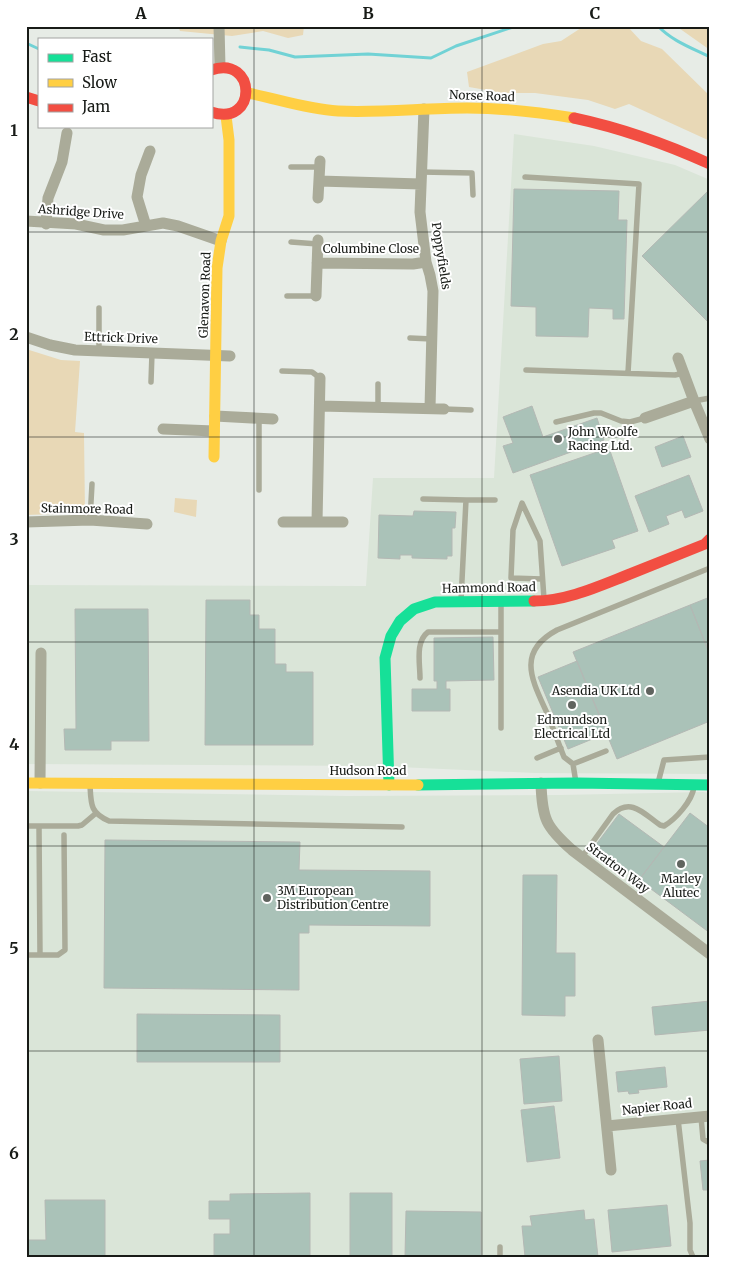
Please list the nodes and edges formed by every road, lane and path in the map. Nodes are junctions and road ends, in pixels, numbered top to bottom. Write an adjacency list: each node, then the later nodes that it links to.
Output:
1 (218, 26): 2 (street)
2 (216, 68): 3 (street)
3 (248, 93): 6 (street, Norse Road); 8 (street)
4 (26, 97): 5 (street)
5 (38, 101)
6 (424, 109): 12 (street, Norse Road); 14 (street, Poppyfields)
7 (212, 113): 8 (street)
8 (226, 116): 23 (street, Glenavon Road)
9 (67, 133): 21 (street)
10 (150, 151): 22 (street)
11 (320, 164): 13 (lane); 16 (street)
12 (710, 164)
13 (291, 167)
14 (421, 172): 17 (street, Poppyfields); 18 (lane)
15 (525, 177): 42 (lane)
16 (319, 181): 17 (street); 19 (street)
17 (421, 184): 26 (street, Poppyfields)
18 (473, 195)
19 (318, 198)
20 (26, 222): 21 (street, Ashridge Drive)
21 (46, 224): 22 (street, Ashridge Drive)
22 (146, 226): 23 (street, Ashridge Drive)
23 (221, 241): 36 (street, Glenavon Road)
24 (291, 242): 25 (lane)
25 (318, 242): 27 (street, Columbine Close)
26 (426, 262): 27 (street, Columbine Close); 33 (street, Poppyfields)
27 (317, 263): 29 (street, Columbine Close)
28 (287, 296): 29 (lane)
29 (316, 296)
30 (99, 308): 34 (lane)
31 (26, 337): 34 (street, Ettrick Drive)
32 (410, 338): 33 (lane)
33 (432, 339): 50 (street, Poppyfields)
34 (99, 352): 35 (street, Ettrick Drive)
35 (152, 353): 36 (street, Ettrick Drive); 44 (lane)
36 (216, 355): 37 (street, Ettrick Drive); 53 (street, Glenavon Road)
37 (230, 356)
38 (678, 358): 41 (street)
39 (526, 370): 42 (lane)
40 (282, 371): 43 (lane)
41 (684, 372): 42 (lane); 47 (street)
42 (628, 373)
43 (320, 378): 48 (street)
44 (151, 382)
45 (378, 384): 49 (lane)
46 (710, 398): 47 (lane)
47 (694, 401): 54 (street); 60 (street)
48 (320, 406): 49 (street); 70 (street)
49 (378, 407): 50 (street)
50 (430, 408): 51 (street)
51 (444, 409): 52 (lane)
52 (471, 410)
53 (214, 416): 55 (street); 59 (street, Glenavon Road)
54 (645, 418): 57 (lane)
55 (259, 419): 56 (street); 63 (lane)
56 (273, 419)
57 (556, 422)
58 (163, 429): 59 (street)
59 (214, 431): 61 (street, Glenavon Road)
60 (710, 439)
61 (217, 450)
62 (92, 484): 67 (lane)
63 (259, 490)
64 (423, 499): 65 (lane)
65 (466, 500): 66 (lane); 78 (lane)
66 (494, 500)
67 (90, 520): 68 (street, Stainmore Road); 72 (street, Stainmore Road)
68 (26, 522)
69 (283, 522): 70 (street)
70 (317, 522): 71 (street)
71 (343, 522)
72 (147, 524)
73 (710, 539): 77 (street, Hammond Road)
74 (710, 568): 83 (lane)
75 (542, 579): 75 (lane); 77 (lane)
76 (501, 601): 77 (street, Hammond Road); 78 (street, Hammond Road); 79 (lane)
77 (544, 601)
78 (461, 602): 96 (street, Hammond Road)
79 (500, 632): 81 (lane); 82 (lane)
80 (41, 653): 89 (street)
81 (420, 678)
82 (501, 728)
83 (561, 748): 85 (lane); 87 (lane)
84 (606, 751): 87 (lane)
85 (537, 758)
86 (710, 758): 93 (lane)
87 (572, 764): 92 (lane)
88 (26, 783): 89 (street, Hudson Road)
89 (40, 783): 90 (street, Hudson Road)
90 (90, 783): 96 (street, Hudson Road); 97 (lane)
91 (541, 783): 92 (street, Hudson Road); 96 (street, Hudson Road); 102 (street, Stratton Way)
92 (576, 783): 93 (street, Hudson Road)
93 (658, 784): 94 (street, Hudson Road)
94 (694, 784): 95 (street, Hudson Road); 102 (lane)
95 (710, 784)
96 (389, 785)
97 (96, 814): 99 (lane); 100 (lane)
98 (26, 826): 99 (lane)
99 (39, 826): 105 (lane)
100 (402, 827)
101 (64, 835): 105 (lane)
102 (582, 857): 103 (street, Stratton Way)
103 (710, 954)
104 (26, 955): 105 (lane)
105 (40, 955)
106 (598, 1040): 109 (street, Napier Road)
107 (705, 1116): 108 (street, Napier Road); 110 (lane)
108 (678, 1119): 109 (street, Napier Road); 114 (lane)
109 (607, 1126): 111 (street, Napier Road)
110 (710, 1143)
111 (611, 1170)
112 (500, 1248): 113 (lane)
113 (500, 1257)
114 (693, 1257)

